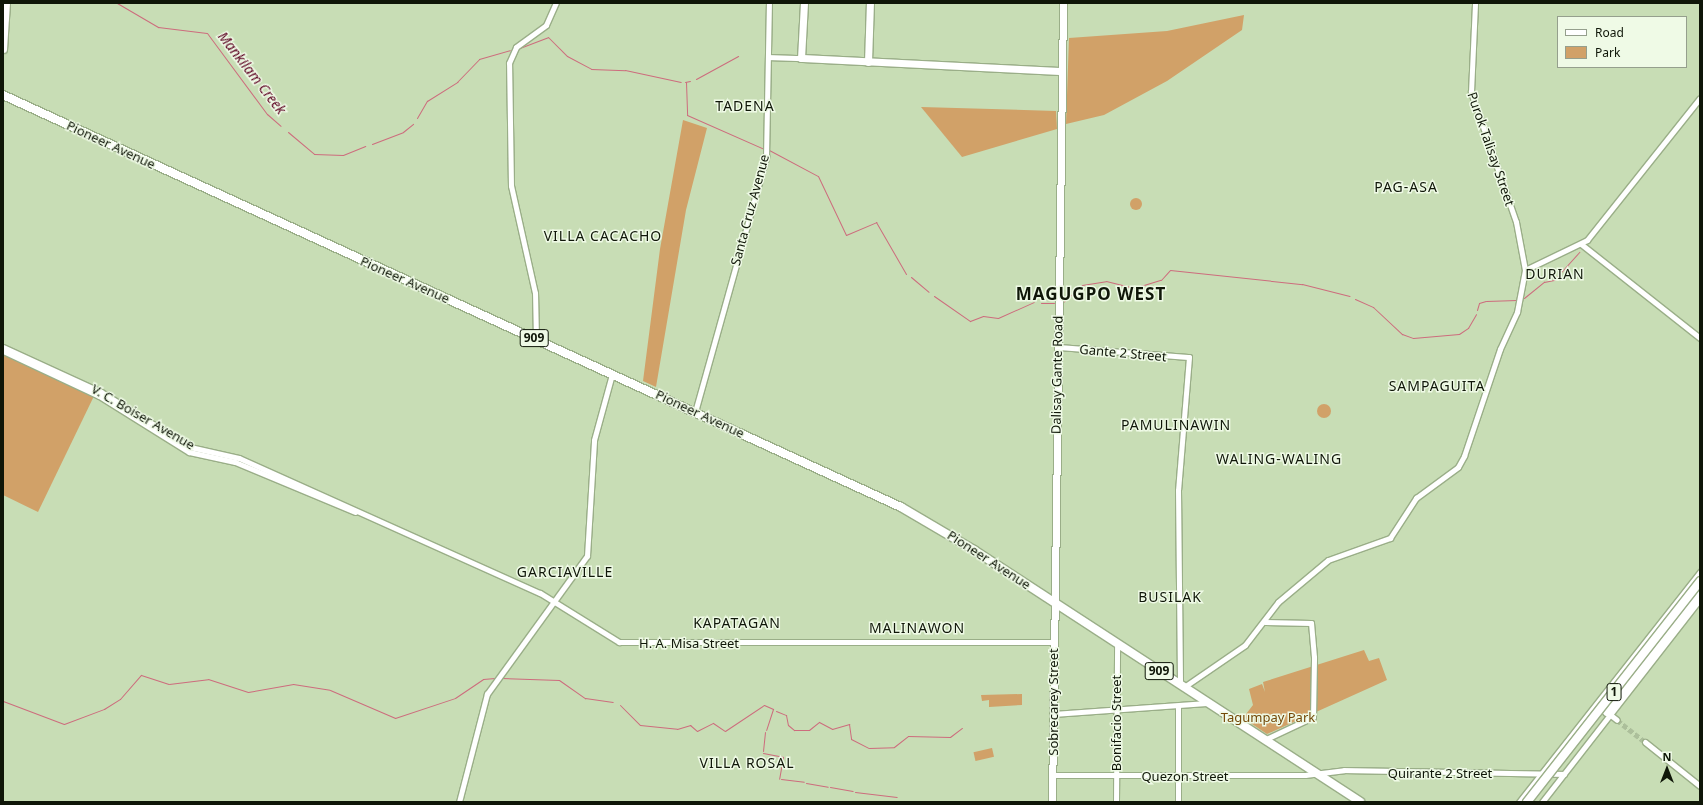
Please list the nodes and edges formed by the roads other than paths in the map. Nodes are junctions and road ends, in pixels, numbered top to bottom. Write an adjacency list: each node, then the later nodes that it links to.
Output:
1 (6, 3): 8 (main road)
2 (556, 3): 18 (street)
3 (769, 3): 9 (street, Santa Cruz Avenue)
4 (804, 3): 10 (main road)
5 (870, 3): 11 (main road)
6 (1063, 3): 12 (main road, Dalisay Gante Road)
7 (1475, 3): 16 (street, Purok Talisay Street)
8 (3, 49)
9 (768, 57): 10 (street); 24 (street, Santa Cruz Avenue)
10 (801, 58): 11 (main road)
11 (868, 62): 12 (main road)
12 (1061, 71): 20 (main road, Dalisay Gante Road)
13 (3, 95): 18 (highway, Pioneer Avenue / 909)
14 (1700, 98): 15 (street)
15 (1581, 244): 16 (street); 17 (street)
16 (1524, 270): 35 (street, Purok Talisay Street)
17 (1700, 338)
18 (536, 339): 23 (highway, Pioneer Avenue / 909)
19 (3, 346): 22 (street, V. C. Boiser Avenue)
20 (1058, 347): 33 (main road, Dalisay Gante Road); 41 (street, Gante 2 Street)
21 (3, 351): 22 (street, V. C. Boiser Avenue)
22 (15, 354): 25 (street, V. C. Boiser Avenue)
23 (612, 374): 24 (highway, Pioneer Avenue / 909); 32 (street)
24 (695, 412): 33 (highway, Pioneer Avenue / 909)
25 (352, 511): 32 (street, H. A. Misa Street)
26 (1700, 572): 34 (street)
27 (1700, 576): 34 (highway, 1)
28 (1700, 581): 63 (highway, 1, bridge)
29 (1700, 589): 64 (highway, 1)
30 (1700, 592): 39 (highway, 1)
31 (1700, 599): 45 (street)
32 (555, 600): 36 (street, H. A. Misa Street); 57 (street)
33 (1053, 602): 36 (main road, Sobrecarey Street); 37 (highway, Pioneer Avenue / 909)
34 (1678, 602): 38 (highway, 1); 50 (street)
35 (1265, 622): 41 (street, Purok Talisay Street); 48 (street)
36 (1053, 642): 46 (main road, Sobrecarey Street)
37 (1117, 643): 41 (highway, Pioneer Avenue / 909); 44 (street, Bonifacio Street)
38 (1634, 662): 39 (highway); 40 (highway, 1)
39 (1642, 667): 40 (highway, 1)
40 (1635, 676): 45 (highway, 1)
41 (1185, 685): 42 (highway, Pioneer Avenue / 909)
42 (1207, 703): 43 (street); 48 (highway, Pioneer Avenue / 909)
43 (1178, 706): 44 (street); 55 (street)
44 (1116, 710): 46 (street); 54 (street, Bonifacio Street)
45 (1608, 713): 47 (street); 52 (street)
46 (1053, 714): 53 (main road, Sobrecarey Street)
47 (1617, 720)
48 (1263, 740): 51 (highway, Pioneer Avenue / 909)
49 (1645, 742): 56 (street)
50 (1542, 772): 51 (street, Quirante 2 Street); 52 (street, Quirante 2 Street); 62 (street)
51 (1322, 774): 55 (street, Quezon Street); 61 (highway, Pioneer Avenue / 909)
52 (1564, 774): 65 (street)
53 (1052, 776): 54 (street, Quezon Street); 58 (main road, Sobrecarey Street)
54 (1116, 776): 55 (street, Quezon Street); 59 (street, Bonifacio Street)
55 (1178, 776): 60 (street)
56 (1700, 786)
57 (459, 802)
58 (1052, 802)
59 (1116, 802)
60 (1178, 802)
61 (1360, 802)
62 (1519, 802)
63 (1527, 802)
64 (1534, 802)
65 (1542, 802)

